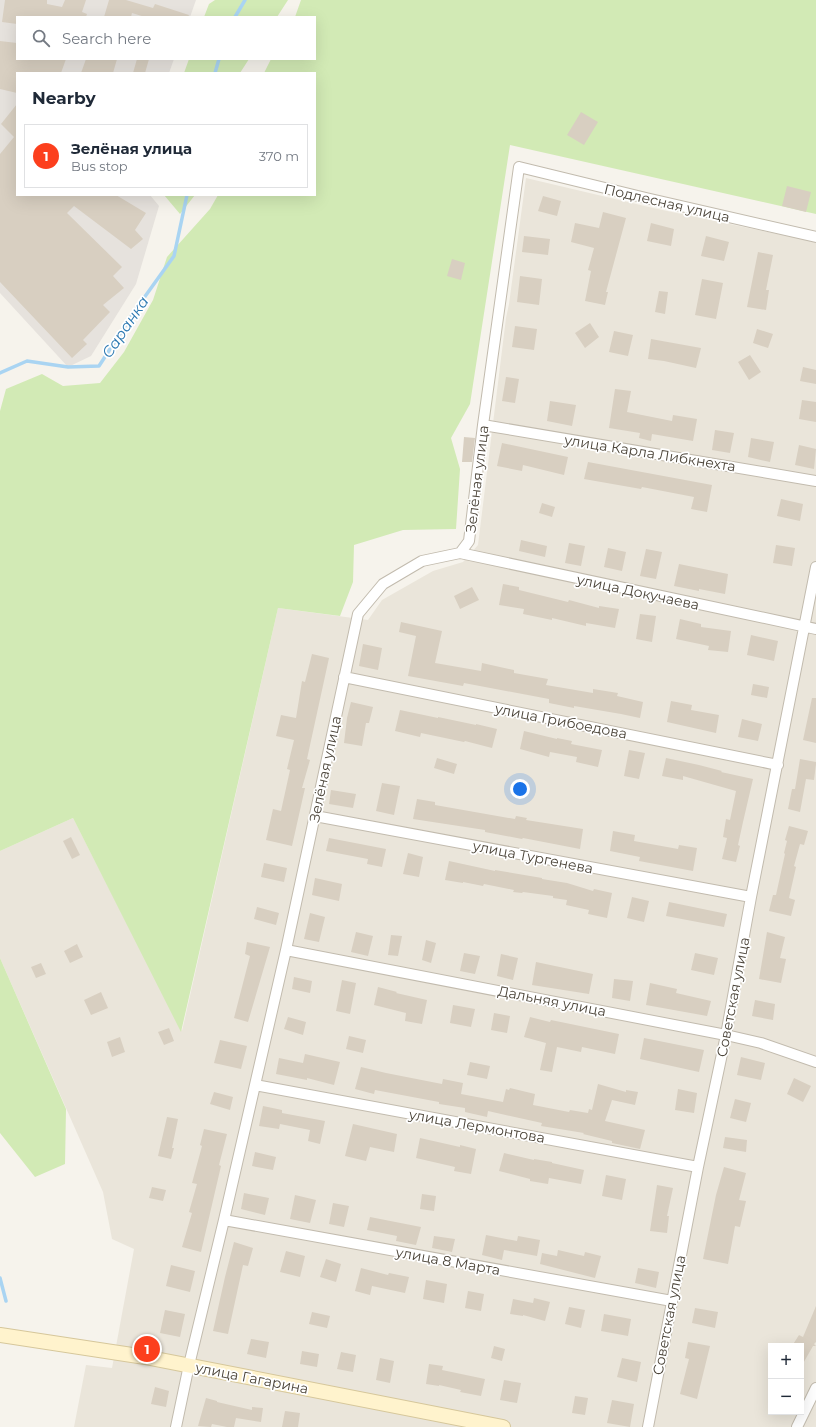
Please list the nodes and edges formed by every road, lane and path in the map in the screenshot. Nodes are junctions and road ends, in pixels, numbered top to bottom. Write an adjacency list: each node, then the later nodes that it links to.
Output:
1 (519, 167): 2 (street, Подлесная улица); 3 (street, Зелёная улица)
2 (816, 237)
3 (483, 425): 4 (street, улица Карла Либкнехта); 5 (street, Зелёная улица)
4 (816, 481)
5 (460, 553): 7 (street, улица Докучаева); 9 (street, Зелёная улица)
6 (816, 567): 7 (street, Советская улица)
7 (804, 627): 8 (street, улица Докучаева); 10 (street, Советская улица)
8 (816, 629)
9 (344, 677): 10 (street, улица Грибоедова); 11 (street, Зелёная улица)
10 (778, 765): 12 (street, Советская улица)
11 (315, 816): 12 (street, улица Тургенева); 13 (street, Зелёная улица)
12 (752, 897): 14 (street, Советская улица)
13 (286, 950): 14 (street, Дальняя улица); 16 (street, Зелёная улица)
14 (726, 1035): 15 (street, Дальняя улица); 17 (street, Советская улица)
15 (816, 1062)
16 (255, 1085): 17 (street, улица Лермонтова); 18 (street, Зелёная улица)
17 (698, 1167): 19 (street, Советская улица)
18 (224, 1220): 19 (street, улица 8 Марта); 21 (street, Зелёная улица)
19 (672, 1302): 25 (street, Советская улица)
20 (0, 1335): 21 (main road, улица Гагарина)
21 (189, 1365): 23 (street, Зелёная улица); 24 (main road, улица Гагарина)
22 (816, 1388): 26 (street)
23 (176, 1427)
24 (503, 1427)
25 (648, 1427)
26 (797, 1427)

